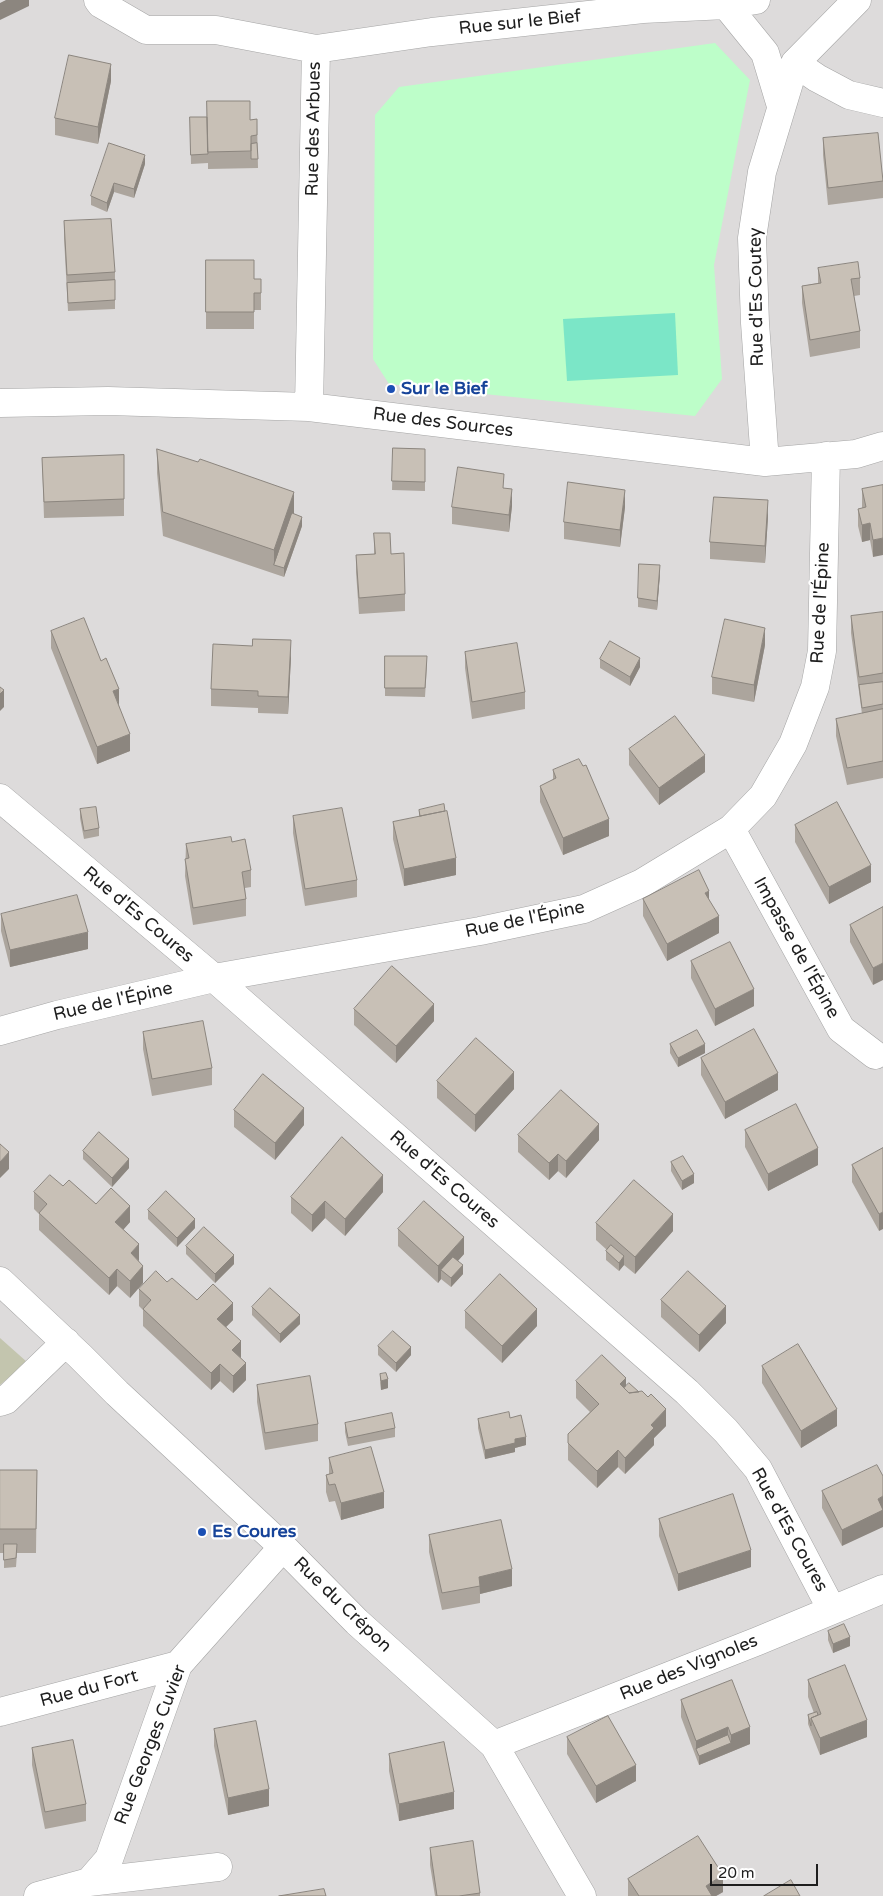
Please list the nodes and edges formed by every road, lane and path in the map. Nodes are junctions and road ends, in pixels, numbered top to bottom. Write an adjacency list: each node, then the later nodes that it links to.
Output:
1 (98, 0): 5 (street, Rue des Arbues)
2 (756, 0): 4 (street, Rue sur le Bief)
3 (857, 0): 6 (street, Rue d'Es Coutey)
4 (725, 2): 5 (street, Rue sur le Bief); 8 (street)
5 (316, 50): 10 (street, Rue des Arbues)
6 (795, 63): 7 (street); 8 (street, Rue d'Es Coutey)
7 (883, 103)
8 (781, 106): 13 (street, Rue d'Es Coutey)
9 (0, 403): 10 (street, Rue des Sources)
10 (309, 407): 13 (street, Rue des Sources)
11 (883, 446): 12 (street, Rue des Sources)
12 (826, 456): 13 (street, Rue des Sources); 15 (street, Rue de l'Épine)
13 (765, 462)
14 (0, 798): 16 (street, Rue d'Es Coures)
15 (730, 829): 16 (street, Rue de l'Épine); 18 (street, Impasse de l'Épine)
16 (214, 978): 17 (street, Rue de l'Épine); 24 (street, Rue d'Es Coures)
17 (0, 1031)
18 (875, 1055)
19 (0, 1281): 20 (street, Rue du Crépon)
20 (66, 1342): 21 (street); 22 (street, Rue du Crépon)
21 (0, 1402)
22 (283, 1547): 25 (street, Rue Georges Cuvier); 27 (street, Rue du Crépon)
23 (883, 1589): 24 (street, Rue des Vignoles)
24 (832, 1610): 27 (street, Rue des Vignoles)
25 (178, 1665): 26 (street, Rue du Fort); 29 (street, Rue Georges Cuvier)
26 (0, 1712)
27 (494, 1745): 31 (street, Rue du Crépon)
28 (218, 1867): 29 (street)
29 (88, 1882): 30 (street)
30 (38, 1896)
31 (582, 1896)

